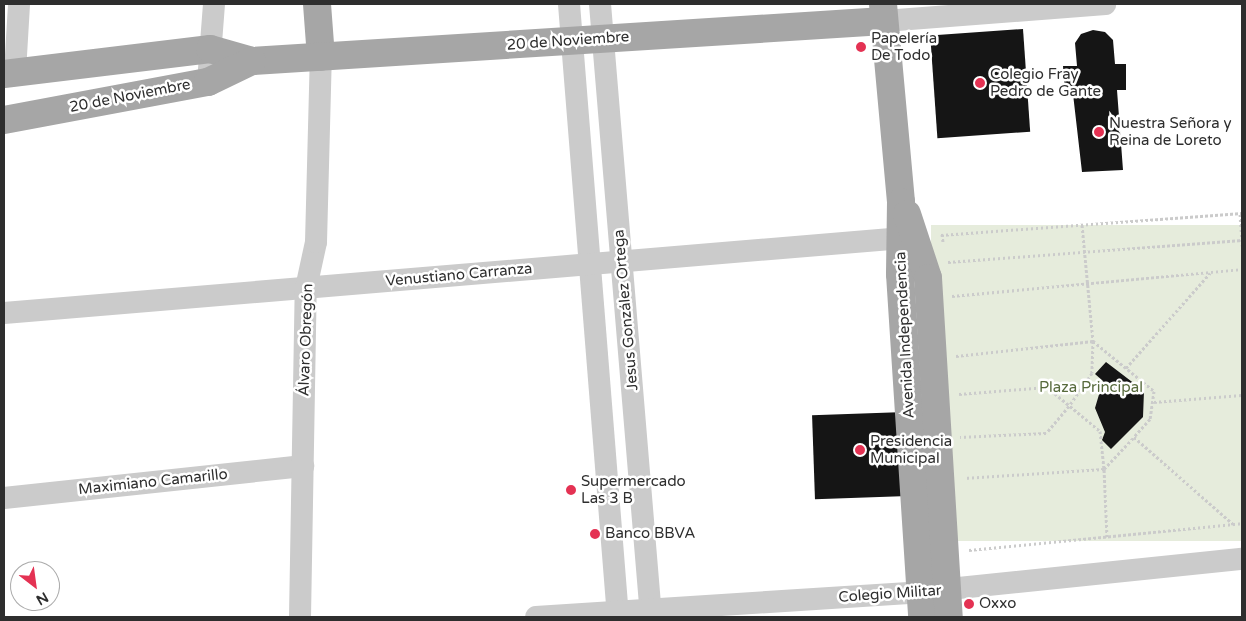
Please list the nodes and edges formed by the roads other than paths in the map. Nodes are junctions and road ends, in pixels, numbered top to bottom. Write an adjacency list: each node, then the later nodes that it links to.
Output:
1 (19, 4): 13 (street)
2 (214, 4): 10 (street)
3 (317, 4): 11 (main road, Álvaro Obregón)
4 (569, 4): 9 (street)
5 (600, 4): 8 (street, Jesus González Ortega)
6 (1105, 4): 7 (street)
7 (884, 12): 8 (main road, 20 de Noviembre); 16 (main road, Avenida Independencia)
8 (604, 38): 9 (main road, 20 de Noviembre); 17 (street, Jesus González Ortega)
9 (572, 40): 11 (main road, 20 de Noviembre); 18 (street)
10 (210, 49): 12 (main road, 20 de Noviembre); 13 (main road, 20 de Noviembre); 14 (street)
11 (321, 57): 12 (main road, 20 de Noviembre); 19 (street, Álvaro Obregón)
12 (252, 61): 14 (main road, 20 de Noviembre)
13 (10, 73)
14 (208, 82): 15 (main road, 20 de Noviembre)
15 (4, 120)
16 (908, 238): 17 (street, Venustiano Carranza); 24 (main road, Avenida Independencia); 25 (main road, Avenida Independencia)
17 (622, 261): 18 (street, Venustiano Carranza); 26 (street, Jesus González Ortega)
18 (590, 264): 19 (street, Venustiano Carranza); 27 (street)
19 (306, 288): 20 (street, Venustiano Carranza); 21 (street, Álvaro Obregón)
20 (4, 313)
21 (303, 466): 22 (street, Maximiano Camarillo); 28 (street, Álvaro Obregón)
22 (4, 498)
23 (1242, 559): 24 (street, Colegio Militar)
24 (947, 589): 25 (street, Colegio Militar); 30 (main road, Avenida Independencia)
25 (921, 605): 26 (street, Colegio Militar)
26 (651, 614): 27 (street, Colegio Militar)
27 (618, 615): 29 (street, Colegio Militar)
28 (300, 617)
29 (536, 617)
30 (949, 617)

